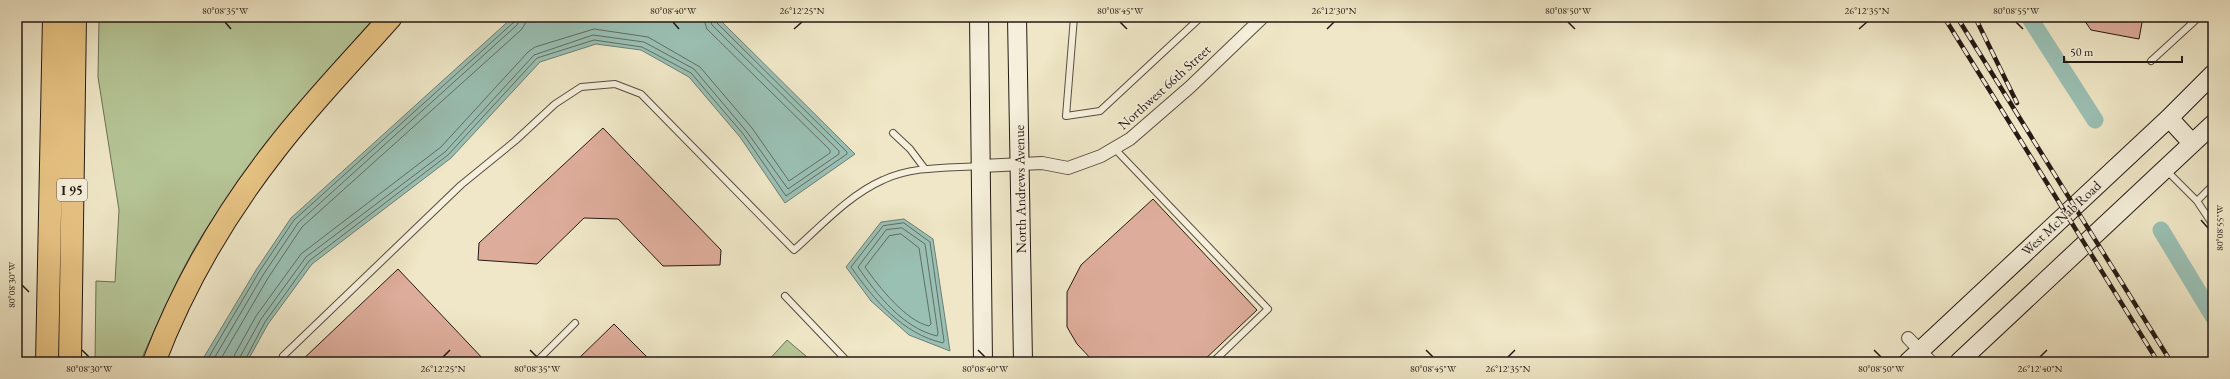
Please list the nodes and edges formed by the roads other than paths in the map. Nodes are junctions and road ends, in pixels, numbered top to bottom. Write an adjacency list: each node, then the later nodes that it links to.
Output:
1 (54, 17): 30 (highway)
2 (75, 17): 31 (highway, I 95)
3 (391, 17): 32 (highway)
4 (979, 17): 18 (main road)
5 (1017, 17): 17 (main road, North Andrews Avenue)
6 (1074, 17): 7 (lane)
7 (1201, 17)
8 (1263, 17): 16 (street, Northwest 66th Street)
9 (2199, 17): 10 (lane)
10 (2151, 62)
11 (2213, 74): 12 (main road, West McNab Road)
12 (2169, 118): 15 (main road); 28 (main road, West McNab Road)
13 (2213, 124): 15 (main road)
14 (893, 133): 19 (lane)
15 (2192, 143): 20 (main road)
16 (1114, 148): 17 (street, Northwest 66th Street); 36 (lane)
17 (1020, 164): 18 (street, Northwest 66th Street); 29 (main road, North Andrews Avenue)
18 (981, 166): 19 (lane); 35 (main road)
19 (925, 168): 27 (lane)
20 (2165, 169): 22 (lane); 37 (main road)
21 (2213, 185): 22 (lane)
22 (2197, 201): 23 (lane)
23 (2213, 225)
24 (785, 296): 34 (lane)
25 (575, 323): 33 (lane)
26 (1908, 338): 28 (street)
27 (283, 356)
28 (1920, 358)
29 (1025, 359)
30 (47, 362)
31 (70, 362)
32 (154, 362)
33 (536, 362)
34 (848, 362)
35 (983, 362)
36 (1213, 362)
37 (1959, 362)

